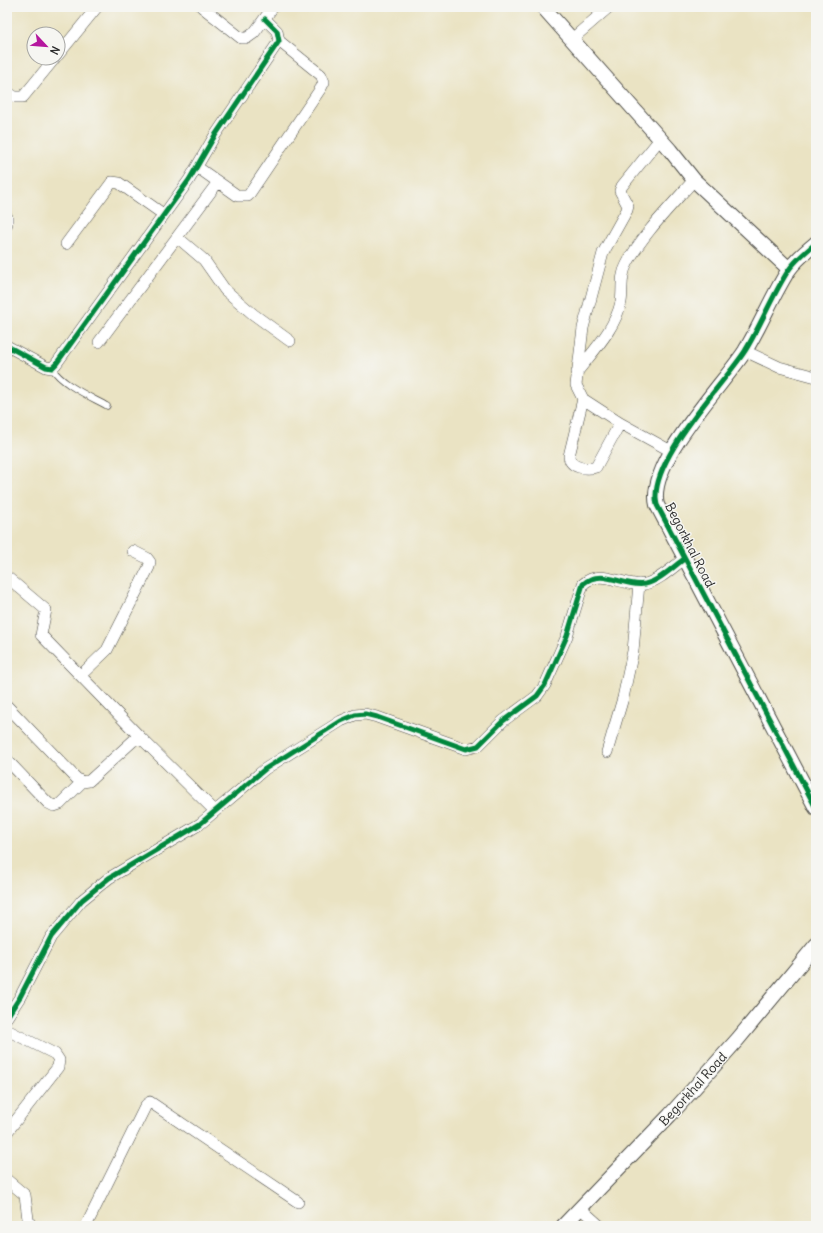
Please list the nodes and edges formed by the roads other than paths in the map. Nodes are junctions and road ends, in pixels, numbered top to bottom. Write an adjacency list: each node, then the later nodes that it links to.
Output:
1 (97, 7): 9 (street)
2 (202, 7): 6 (street)
3 (273, 7): 6 (street)
4 (543, 7): 7 (street)
5 (609, 7): 7 (street)
6 (265, 19): 8 (street)
7 (571, 40): 12 (street)
8 (279, 41): 13 (street); 15 (street)
9 (66, 45)
10 (48, 66): 11 (street)
11 (7, 92)
12 (660, 139): 14 (street); 28 (street)
13 (197, 166): 15 (street); 16 (street)
14 (694, 180): 22 (street); 28 (street)
15 (218, 182): 19 (street)
16 (163, 214): 21 (street); 27 (street)
17 (7, 217): 18 (street)
18 (7, 224)
19 (177, 237): 23 (street); 24 (street)
20 (816, 242): 22 (street, Begorkhal Road)
21 (66, 244)
22 (789, 269): 26 (street, Begorkhal Road)
23 (290, 341)
24 (99, 342)
25 (7, 346): 27 (street)
26 (745, 351): 29 (street); 33 (street, Begorkhal Road)
27 (52, 368): 31 (lane)
28 (578, 372): 30 (street)
29 (816, 377)
30 (583, 399): 32 (street); 32 (street)
31 (107, 406)
32 (620, 423): 33 (street)
33 (671, 451): 35 (street, Begorkhal Road)
34 (133, 551): 38 (street)
35 (684, 559): 37 (street); 44 (street, Begorkhal Road)
36 (7, 577): 38 (street)
37 (639, 584): 41 (street); 45 (street)
38 (81, 675): 40 (street)
39 (7, 706): 43 (street)
40 (141, 738): 43 (street); 45 (street)
41 (607, 752)
42 (7, 760): 43 (street)
43 (82, 782)
44 (816, 808)
45 (215, 811): 47 (street)
46 (816, 945): 52 (street, Begorkhal Road)
47 (7, 1017)
48 (7, 1030): 49 (street)
49 (7, 1132)
50 (7, 1180): 53 (street)
51 (298, 1202): 54 (street)
52 (580, 1208): 55 (street, Begorkhal Road); 56 (street)
53 (30, 1226)
54 (86, 1226)
55 (563, 1226)
56 (600, 1226)

